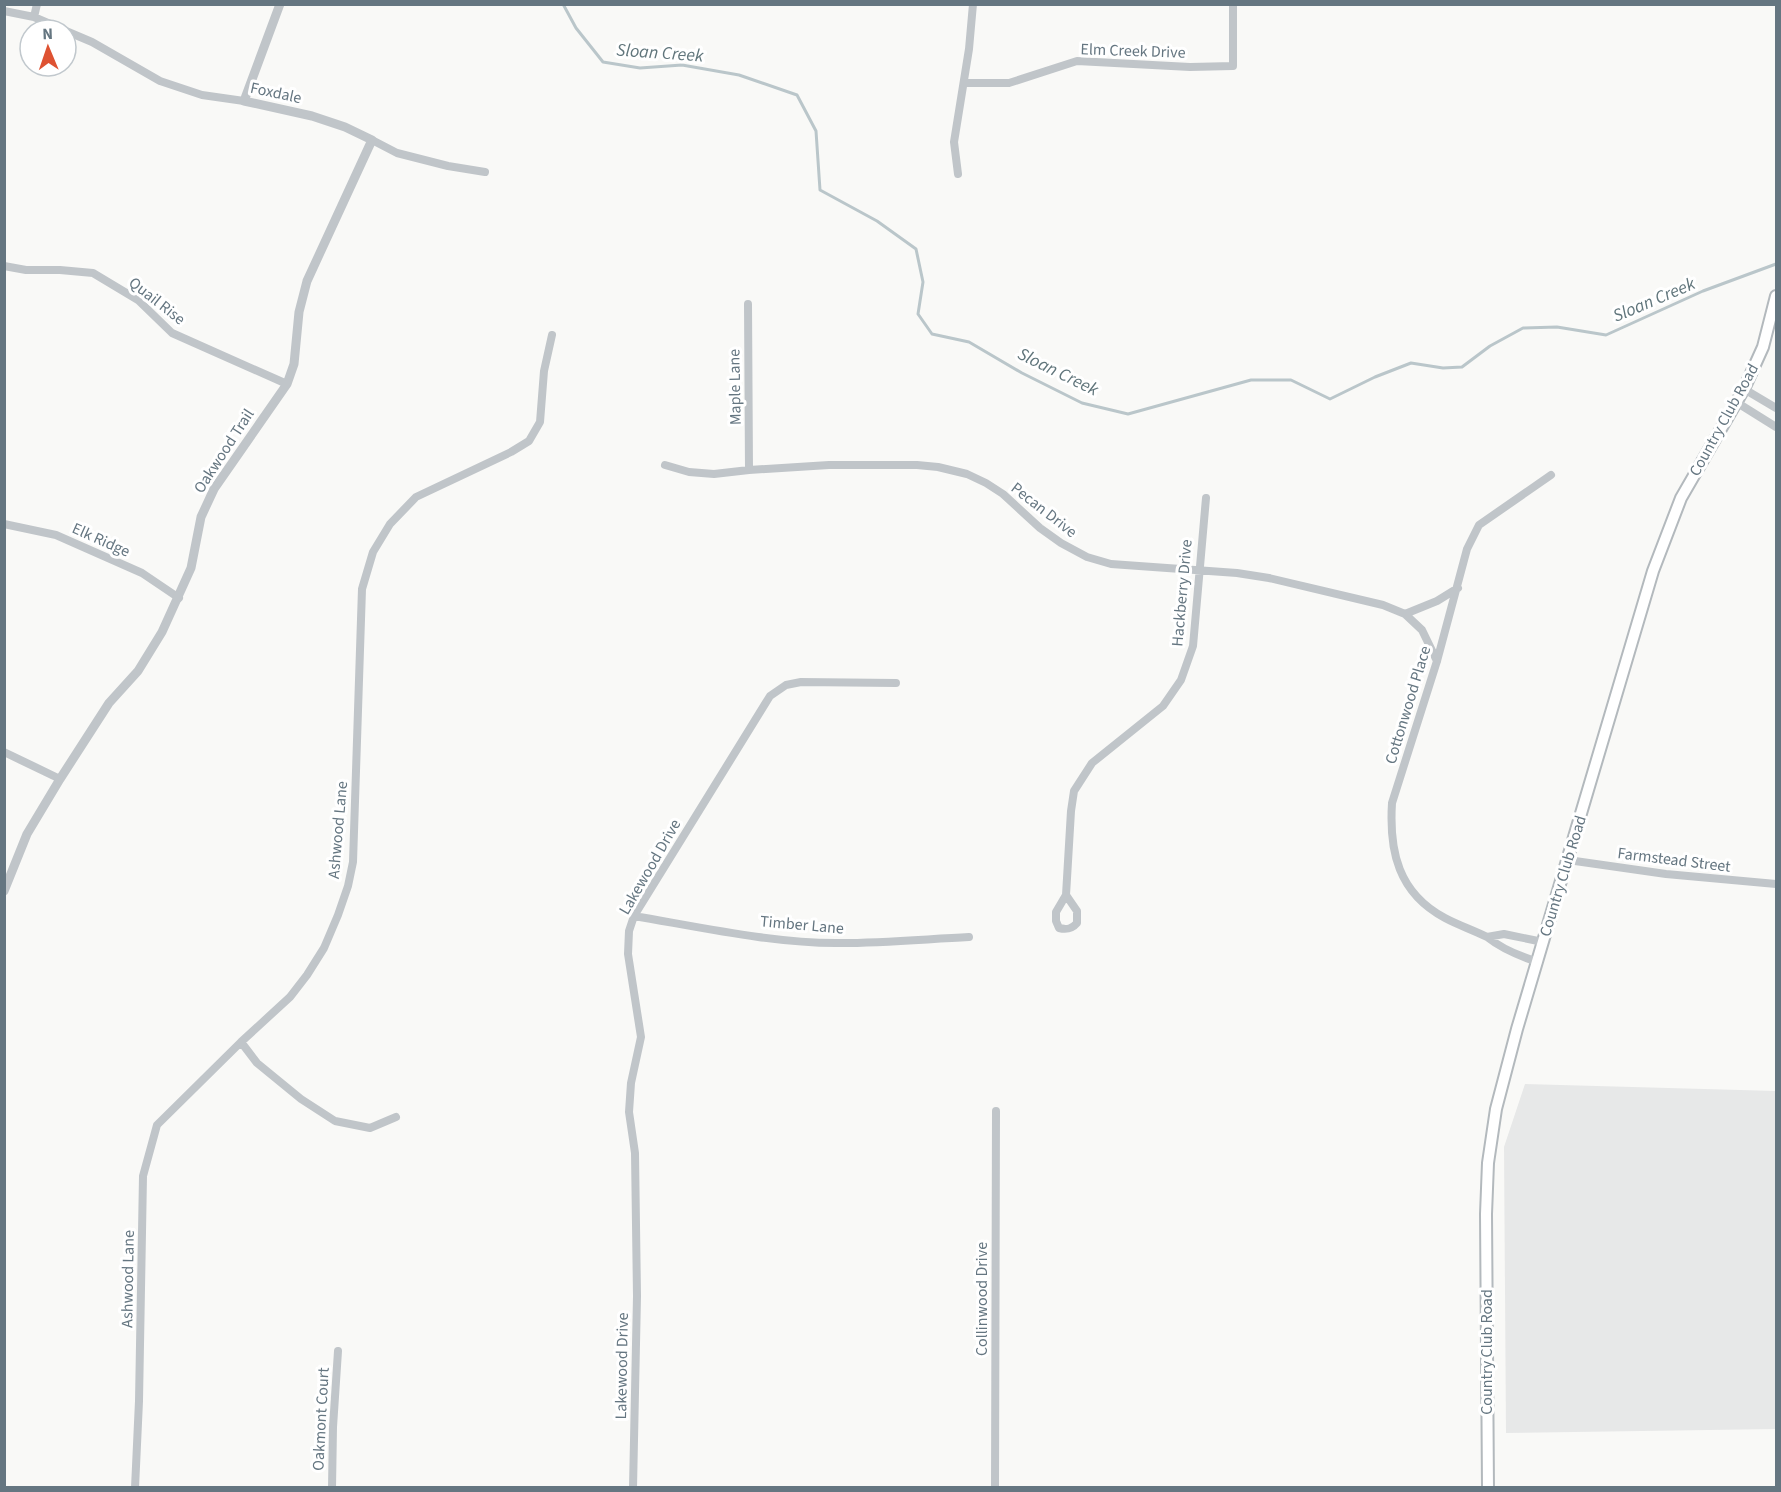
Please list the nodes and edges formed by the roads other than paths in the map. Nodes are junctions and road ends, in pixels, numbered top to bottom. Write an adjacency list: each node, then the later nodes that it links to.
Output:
1 (37, 4): 6 (street)
2 (280, 4): 9 (street)
3 (973, 4): 8 (street)
4 (1233, 4): 8 (street, Elm Creek Drive)
5 (4, 11): 6 (street, Foxdale)
6 (34, 17)
7 (78, 36): 9 (street, Foxdale)
8 (964, 83): 12 (street)
9 (244, 101): 10 (street, Foxdale)
10 (372, 140): 11 (street, Foxdale); 17 (street, Oakwood Trail)
11 (484, 172)
12 (958, 174)
13 (4, 266): 17 (street, Quail Rise)
14 (1776, 296): 18 (main road, Country Club Road)
15 (748, 304): 23 (street, Maple Lane)
16 (552, 336): 44 (street, Ashwood Lane)
17 (287, 384): 29 (street, Oakwood Trail)
18 (1744, 389): 19 (main road, Country Club Road); 20 (street)
19 (1736, 402): 21 (street); 35 (main road, Country Club Road)
20 (1776, 408)
21 (1776, 427)
22 (665, 465): 23 (street, Pecan Drive)
23 (749, 470): 27 (street, Pecan Drive)
24 (1551, 475): 28 (street, Cottonwood Place)
25 (1206, 498): 27 (street, Hackberry Drive)
26 (4, 524): 29 (street, Elk Ridge)
27 (1201, 572): 30 (street, Pecan Drive); 38 (street, Hackberry Drive)
28 (1458, 588): 30 (street); 31 (street, Cottonwood Place)
29 (179, 598): 34 (street, Oakwood Trail)
30 (1405, 614): 31 (street, Pecan Drive)
31 (1437, 661): 41 (street, Cottonwood Place)
32 (896, 682): 39 (street, Lakewood Drive)
33 (4, 752): 34 (street)
34 (60, 778): 37 (street, Oakwood Trail)
35 (1568, 860): 36 (street, Farmstead Street); 42 (main road, Country Club Road)
36 (1776, 884)
37 (4, 891)
38 (1066, 896)
39 (634, 916): 40 (street, Timber Lane); 50 (street, Lakewood Drive)
40 (969, 937)
41 (1487, 937): 42 (street, Cottonwood Place); 43 (street, Cottonwood Place)
42 (1544, 942): 43 (main road, Country Club Road)
43 (1538, 962): 52 (main road, Country Club Road)
44 (241, 1042): 46 (street); 48 (street, Ashwood Lane)
45 (996, 1112): 51 (street, Collinwood Drive)
46 (396, 1117)
47 (338, 1351): 49 (street, Oakmont Court)
48 (135, 1488)
49 (332, 1488)
50 (633, 1488)
51 (995, 1488)
52 (1488, 1488)

